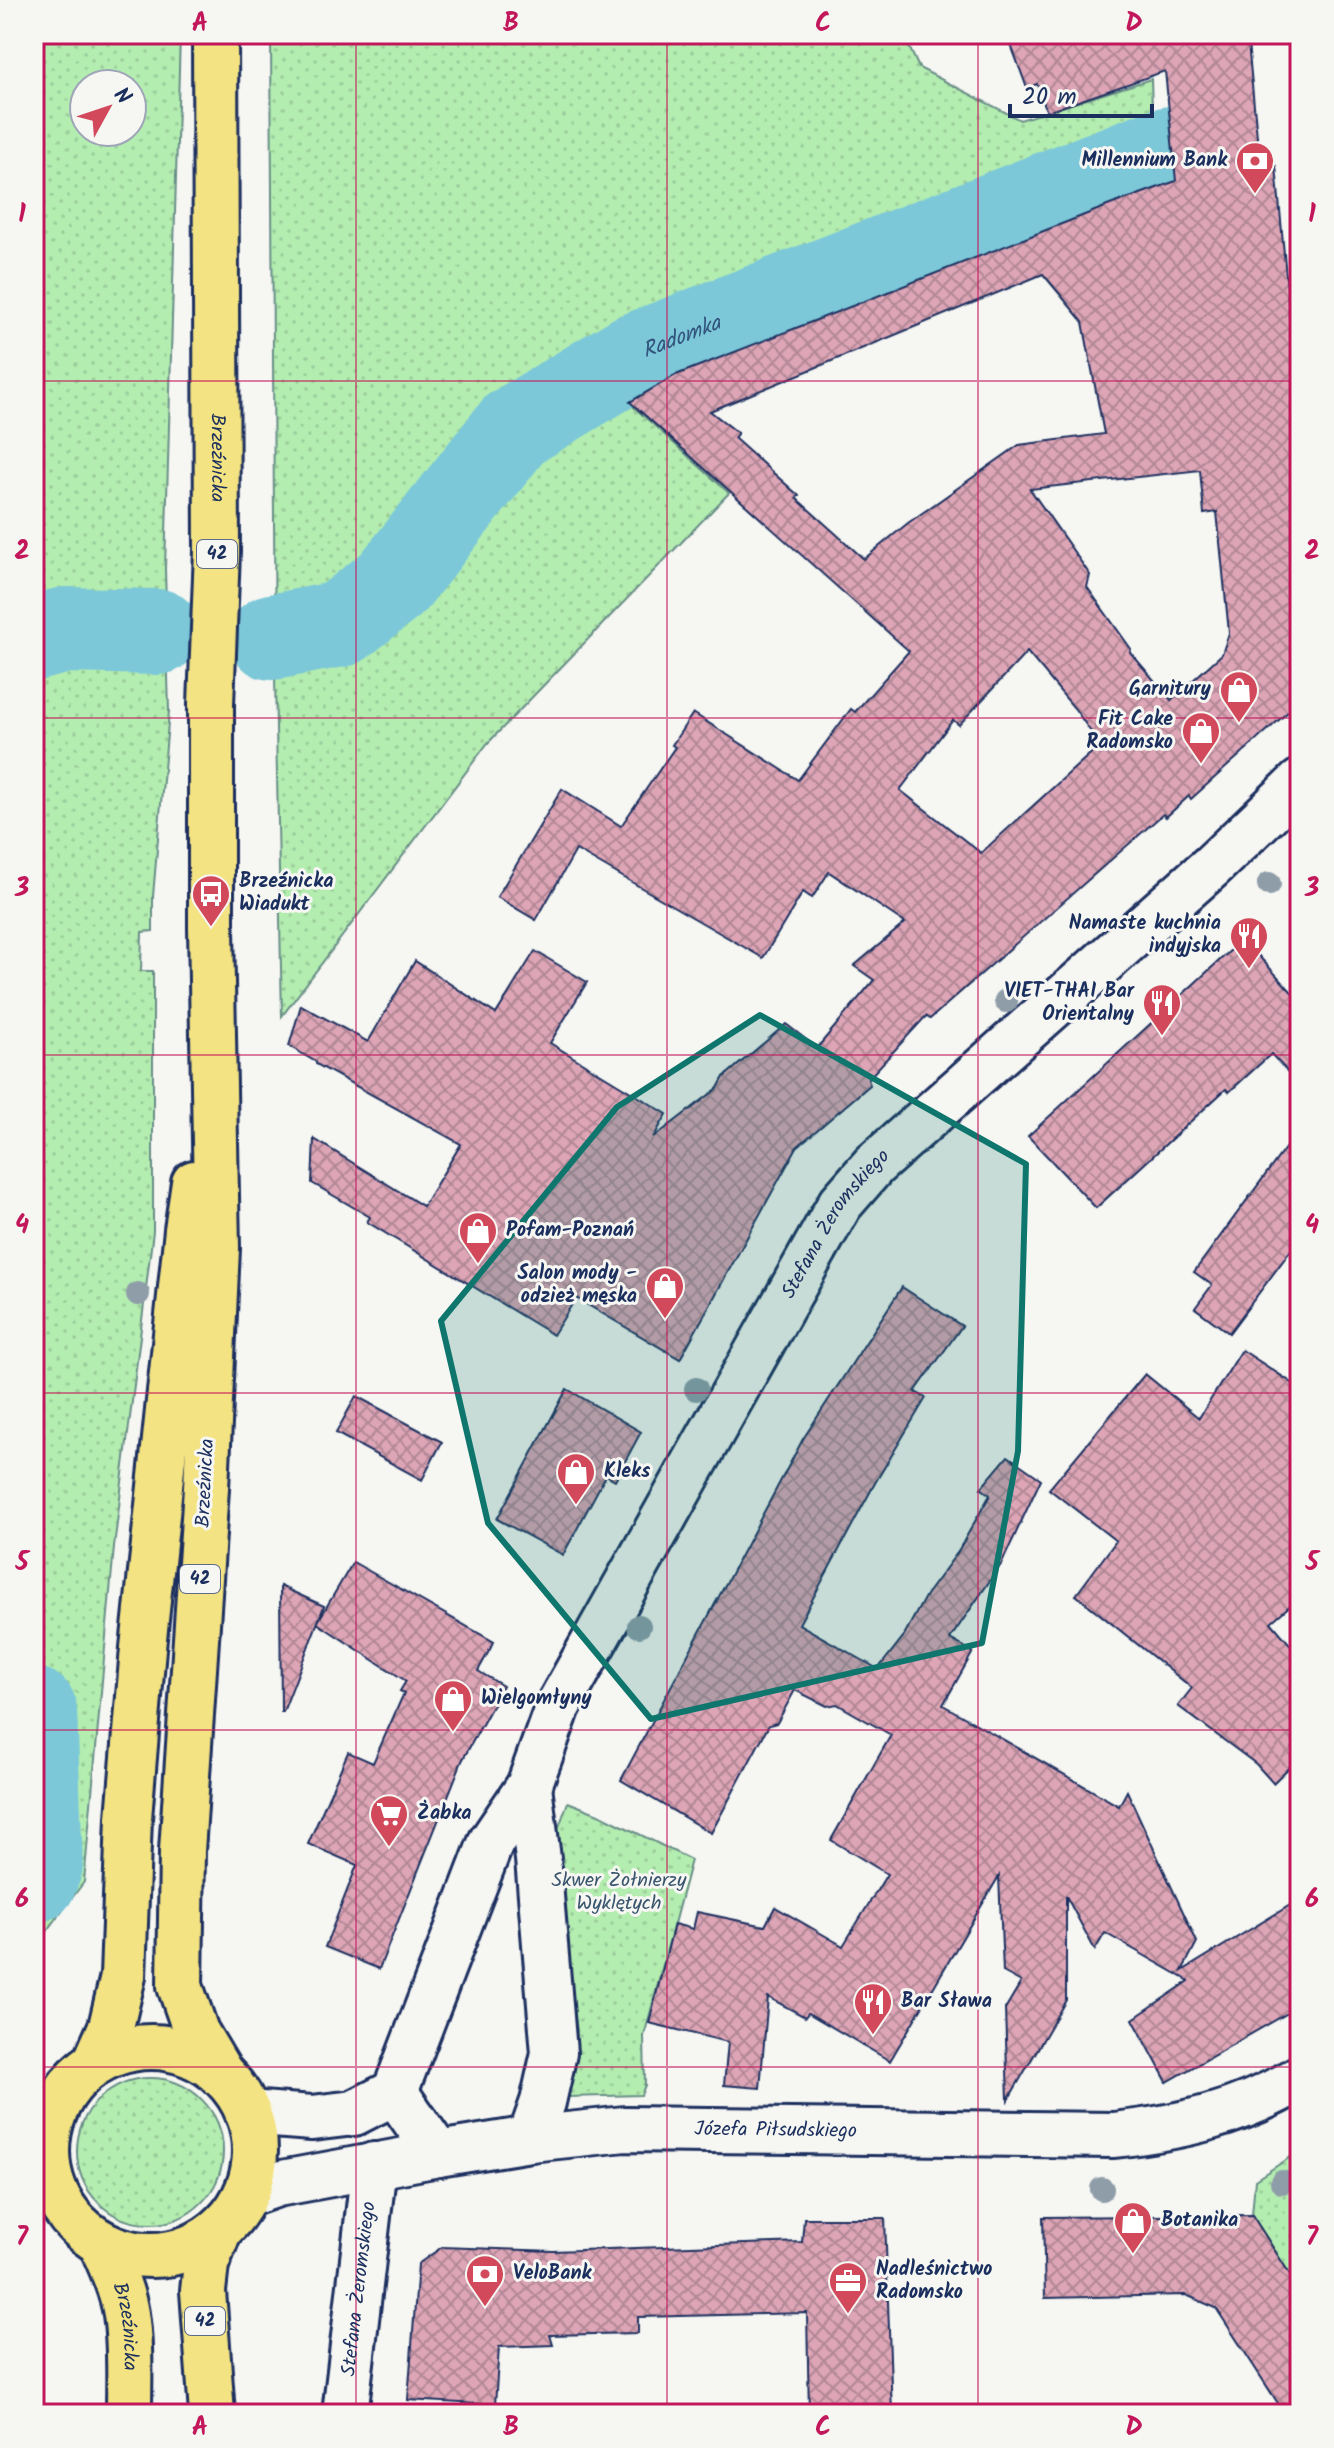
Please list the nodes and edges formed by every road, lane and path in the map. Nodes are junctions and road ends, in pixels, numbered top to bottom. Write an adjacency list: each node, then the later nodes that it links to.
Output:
1 (215, 34): 3 (main road, Brzeźnicka / 42)
2 (1300, 782): 4 (street, Stefana Żeromskiego)
3 (212, 1074): 5 (main road, Brzeźnicka / 42); 6 (main road, Brzeźnicka / 42)
4 (529, 1786): 8 (street); 11 (street)
5 (95, 2063): 6 (main road, 42); 9 (main road, 42)
6 (221, 2074): 10 (main road, 42)
7 (1300, 2078): 11 (street, Józefa Piłsudskiego)
8 (395, 2092): 10 (street); 12 (street)
9 (44, 2113): 14 (main road, 42)
10 (248, 2113): 15 (main road, 42)
11 (530, 2139): 12 (street, Józefa Piłsudskiego)
12 (438, 2154): 13 (street, Józefa Piłsudskiego)
13 (374, 2165): 15 (street, Józefa Piłsudskiego); 20 (street, Stefana Żeromskiego)
14 (44, 2188): 17 (main road, 42)
15 (246, 2195): 16 (main road, 42)
16 (219, 2231): 17 (main road, 42); 19 (main road, 42)
17 (101, 2243): 18 (main road, Brzeźnicka / 42)
18 (129, 2414)
19 (212, 2414)
20 (345, 2414)

